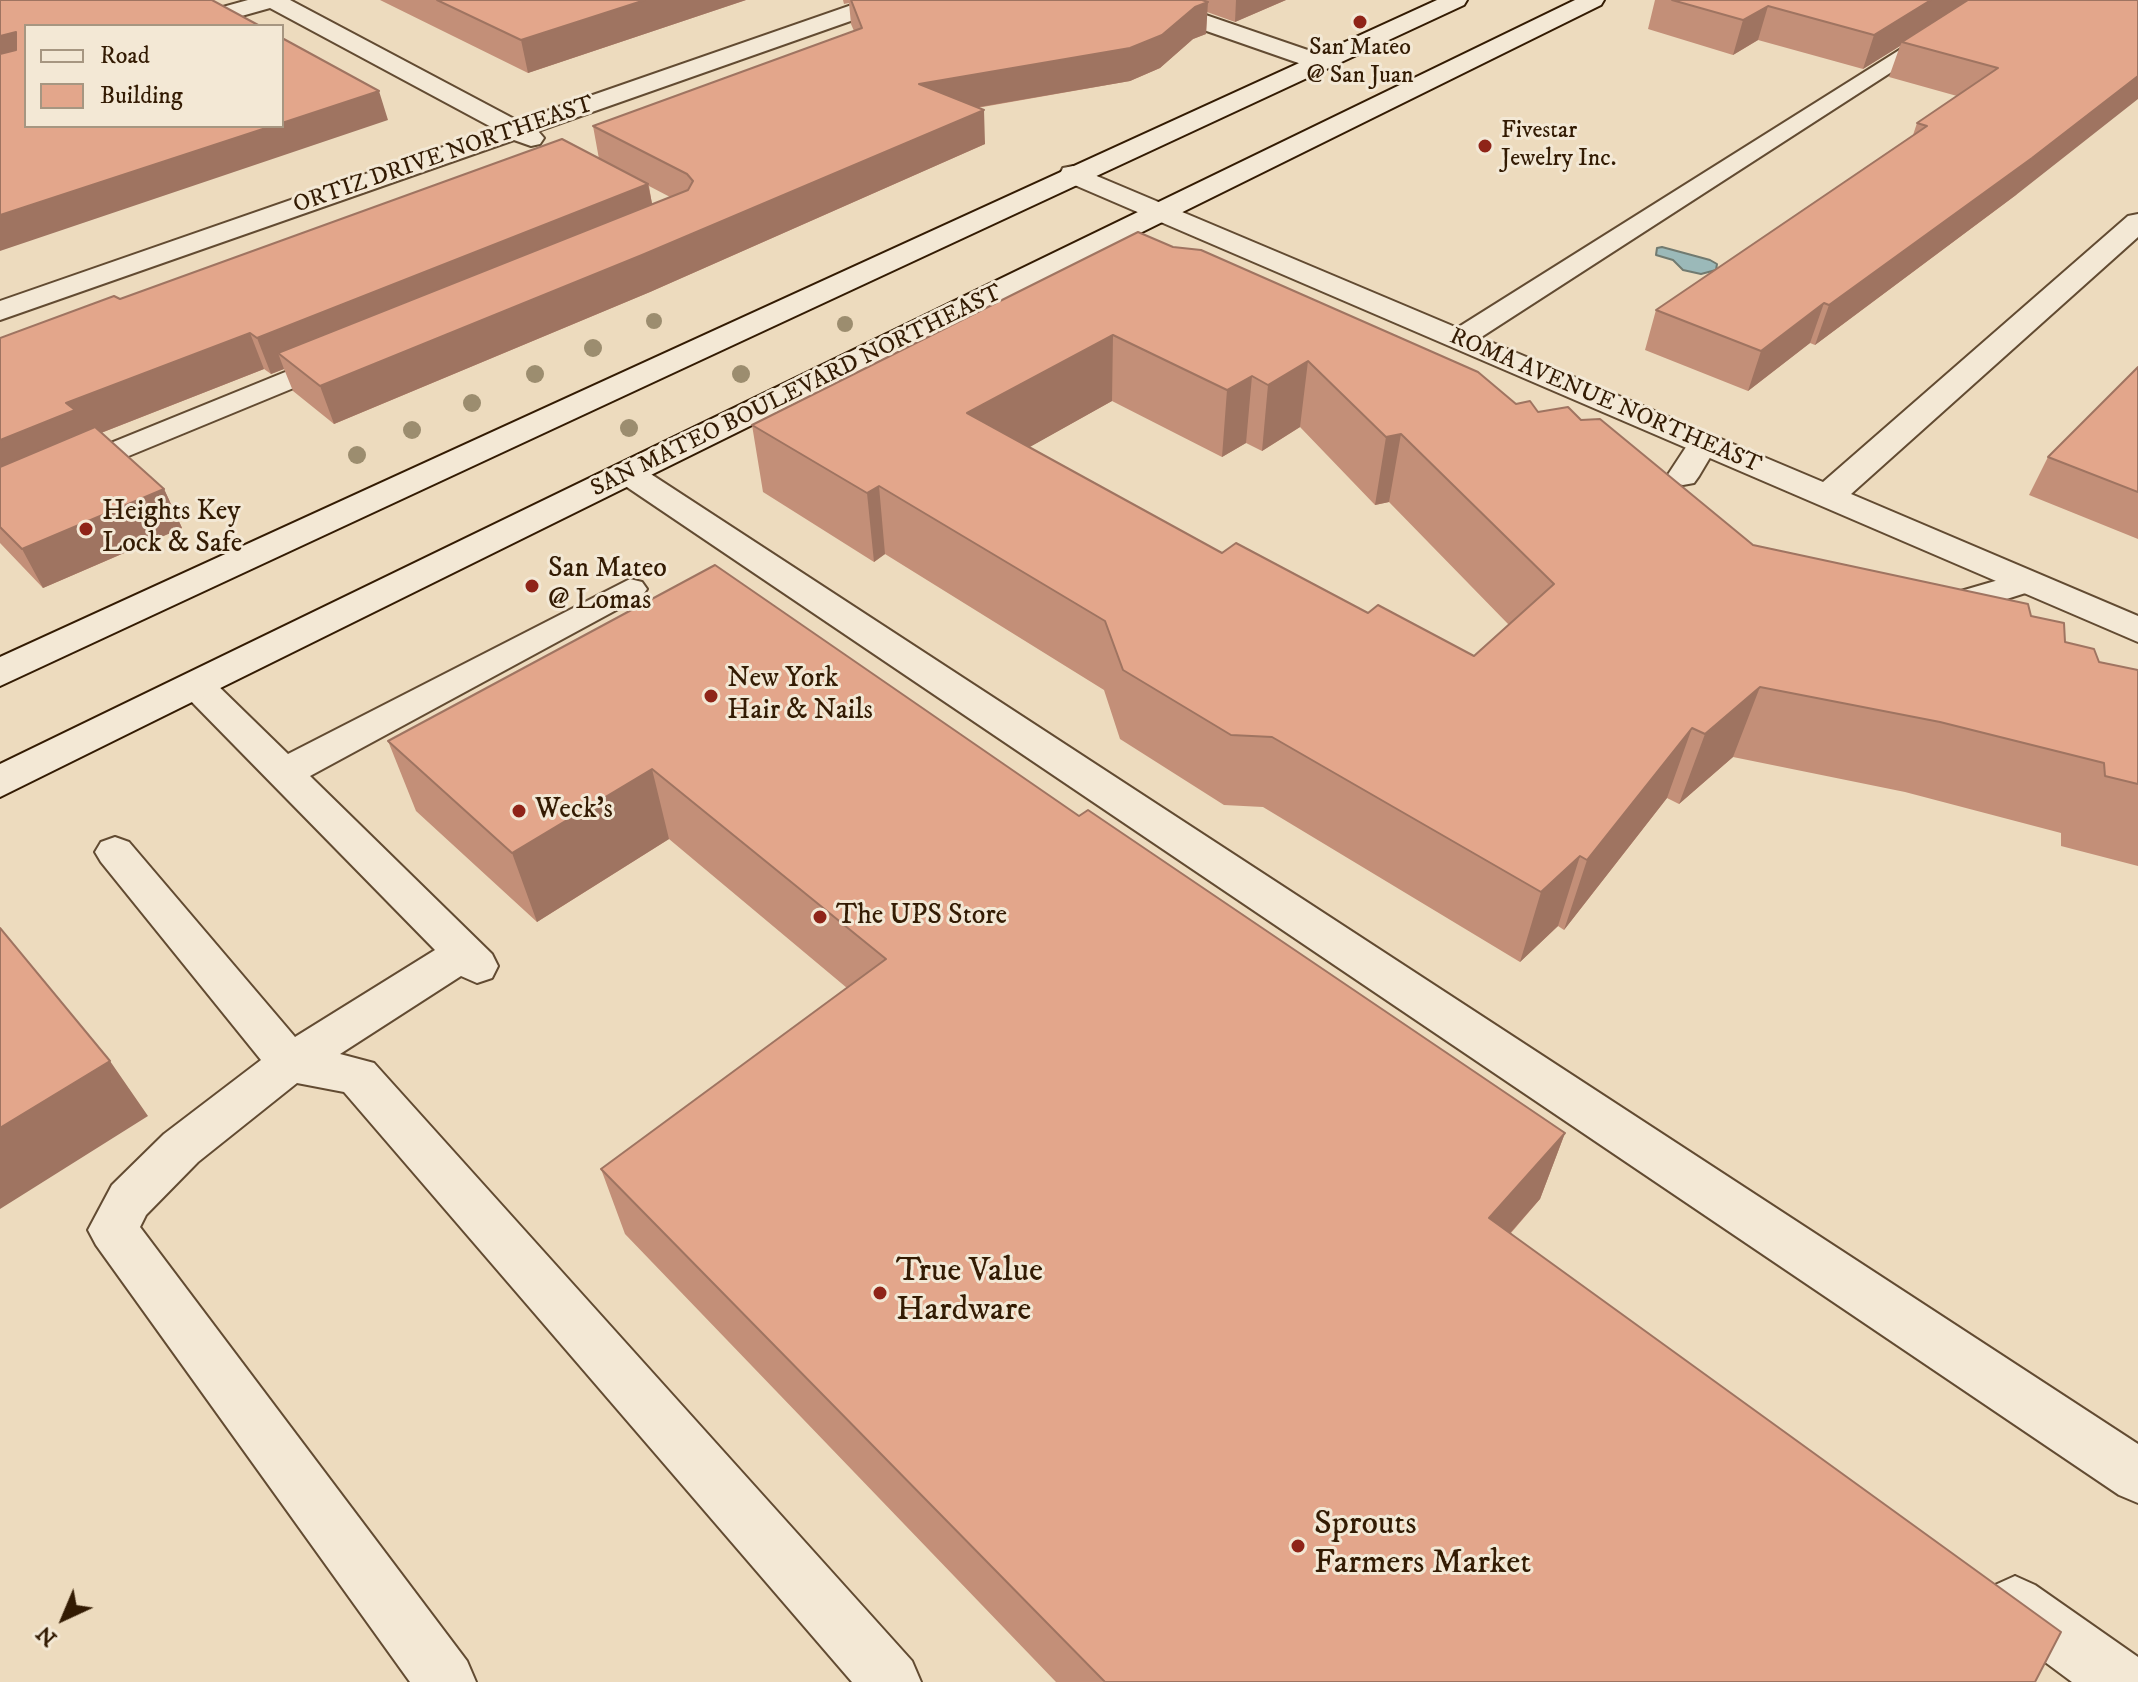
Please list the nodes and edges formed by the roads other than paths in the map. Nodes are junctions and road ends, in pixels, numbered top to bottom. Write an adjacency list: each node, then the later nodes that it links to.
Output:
1 (273, 0): 7 (street); 9 (street)
2 (888, 0): 9 (street, ORTIZ DRIVE NORTHEAST)
3 (1140, 0): 8 (street)
4 (1456, 0): 8 (street)
5 (1593, 0): 12 (street, SAN MATEO BOULEVARD NORTHEAST)
6 (1993, 0): 15 (lane)
7 (187, 24)
8 (1319, 62): 11 (street)
9 (516, 130): 10 (street); 14 (street, ORTIZ DRIVE NORTHEAST)
10 (556, 151)
11 (1073, 174): 12 (street, ROMA AVENUE NORTHEAST); 26 (street)
12 (1162, 212): 15 (street, ROMA AVENUE NORTHEAST); 18 (street, SAN MATEO BOULEVARD NORTHEAST)
13 (2138, 222): 20 (street)
14 (0, 311)
15 (1459, 339): 17 (street, ROMA AVENUE NORTHEAST)
16 (363, 350): 21 (lane)
17 (1703, 444): 19 (lane); 20 (street, ROMA AVENUE NORTHEAST)
18 (629, 474): 27 (street, SAN MATEO BOULEVARD NORTHEAST); 32 (lane)
19 (1683, 476)
20 (1827, 497): 22 (street, ROMA AVENUE NORTHEAST)
21 (0, 499)
22 (2026, 582): 24 (lane); 25 (street, ROMA AVENUE NORTHEAST)
23 (630, 589): 28 (lane)
24 (1966, 601)
25 (2138, 630)
26 (2, 669)
27 (197, 686): 28 (lane); 29 (street, SAN MATEO BOULEVARD NORTHEAST)
28 (284, 773): 31 (lane)
29 (0, 782)
30 (115, 852): 31 (lane)
31 (290, 1063): 34 (lane); 35 (lane)
32 (2138, 1476)
33 (1979, 1579): 36 (lane)
34 (446, 1682)
35 (891, 1682)
36 (2122, 1682)

